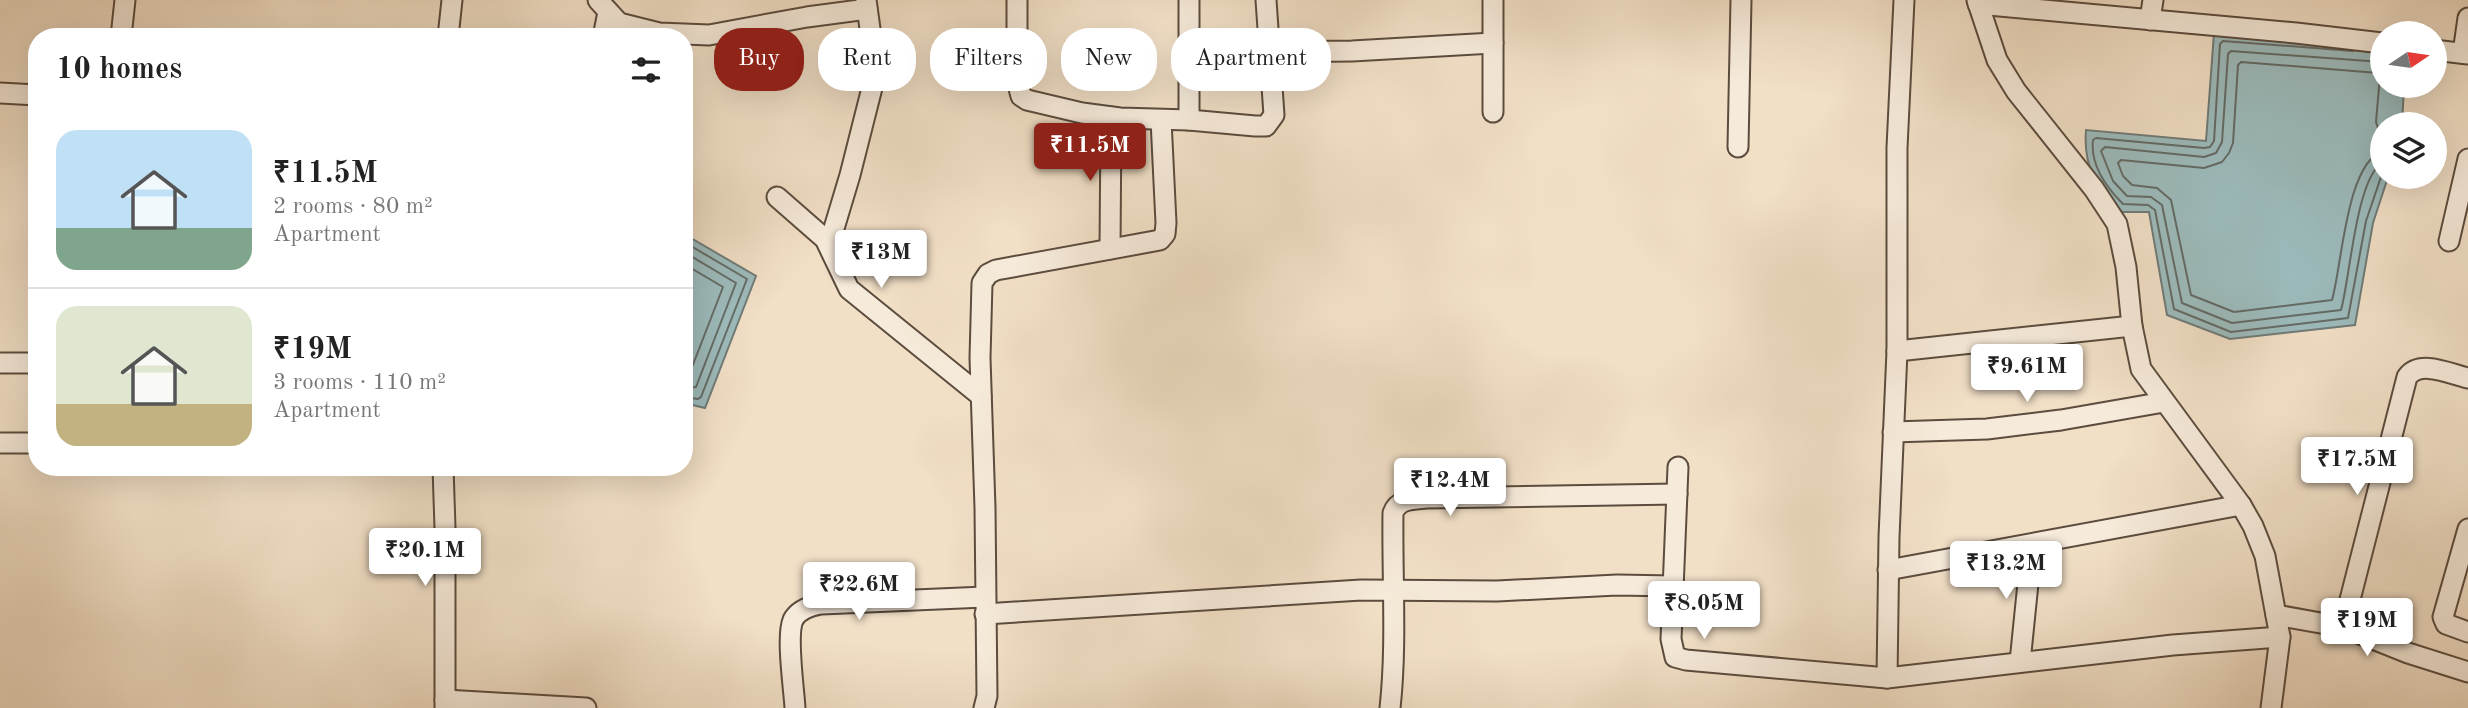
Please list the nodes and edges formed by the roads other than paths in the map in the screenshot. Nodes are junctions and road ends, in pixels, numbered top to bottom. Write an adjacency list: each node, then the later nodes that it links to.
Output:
1 (125, 0): 14 (street)
2 (452, 0): 15 (street)
3 (1017, 0): 29 (street)
4 (1189, 0): 31 (street)
5 (1266, 0): 18 (street)
6 (1493, 0): 21 (street)
7 (1741, 0): 32 (street)
8 (1904, 0): 39 (street)
9 (1978, 2): 12 (street); 38 (street)
10 (867, 5): 19 (street); 36 (street)
11 (603, 6): 16 (street); 17 (street)
12 (2152, 10): 20 (street)
13 (2468, 18): 24 (street)
14 (122, 28)
15 (449, 28)
16 (603, 28)
17 (639, 28)
18 (1268, 28)
19 (693, 34)
20 (2370, 41)
21 (1493, 43): 22 (street); 28 (street)
22 (1331, 51)
23 (2447, 52): 24 (street)
24 (2465, 54)
25 (1272, 91): 31 (street)
26 (0, 93): 27 (street)
27 (28, 95)
28 (1493, 112)
29 (1111, 117): 30 (street); 37 (street)
30 (1161, 120): 31 (street); 37 (street)
31 (1189, 120)
32 (1738, 147)
33 (2468, 159): 35 (street)
34 (777, 197): 36 (street)
35 (2449, 241)
36 (829, 245): 43 (street)
37 (1110, 249): 43 (street)
38 (2132, 326): 39 (street); 44 (street)
39 (1896, 351): 45 (street)
40 (0, 363): 41 (street)
41 (28, 363)
42 (2468, 378): 59 (street)
43 (981, 396): 57 (street)
44 (2164, 402): 45 (street); 51 (street)
45 (1893, 432): 54 (street)
46 (0, 443): 47 (street)
47 (28, 443)
48 (1678, 467): 50 (street)
49 (443, 476): 65 (street)
50 (1677, 494): 55 (street); 56 (street)
51 (2241, 505): 53 (street); 58 (street)
52 (2468, 529): 60 (street)
53 (2032, 544): 54 (street); 62 (street)
54 (1888, 570): 64 (street)
55 (1673, 586): 56 (street); 64 (street)
56 (1392, 590): 57 (street); 69 (street)
57 (985, 605): 67 (street); 68 (street)
58 (2276, 615): 59 (street); 61 (street)
59 (2343, 627): 63 (street)
60 (2468, 632)
61 (2280, 637): 62 (street); 70 (street)
62 (2020, 662): 64 (street)
63 (2468, 673)
64 (1887, 678)
65 (445, 704): 66 (street)
66 (586, 708)
67 (795, 708)
68 (985, 708)
69 (1390, 708)
70 (2271, 708)

